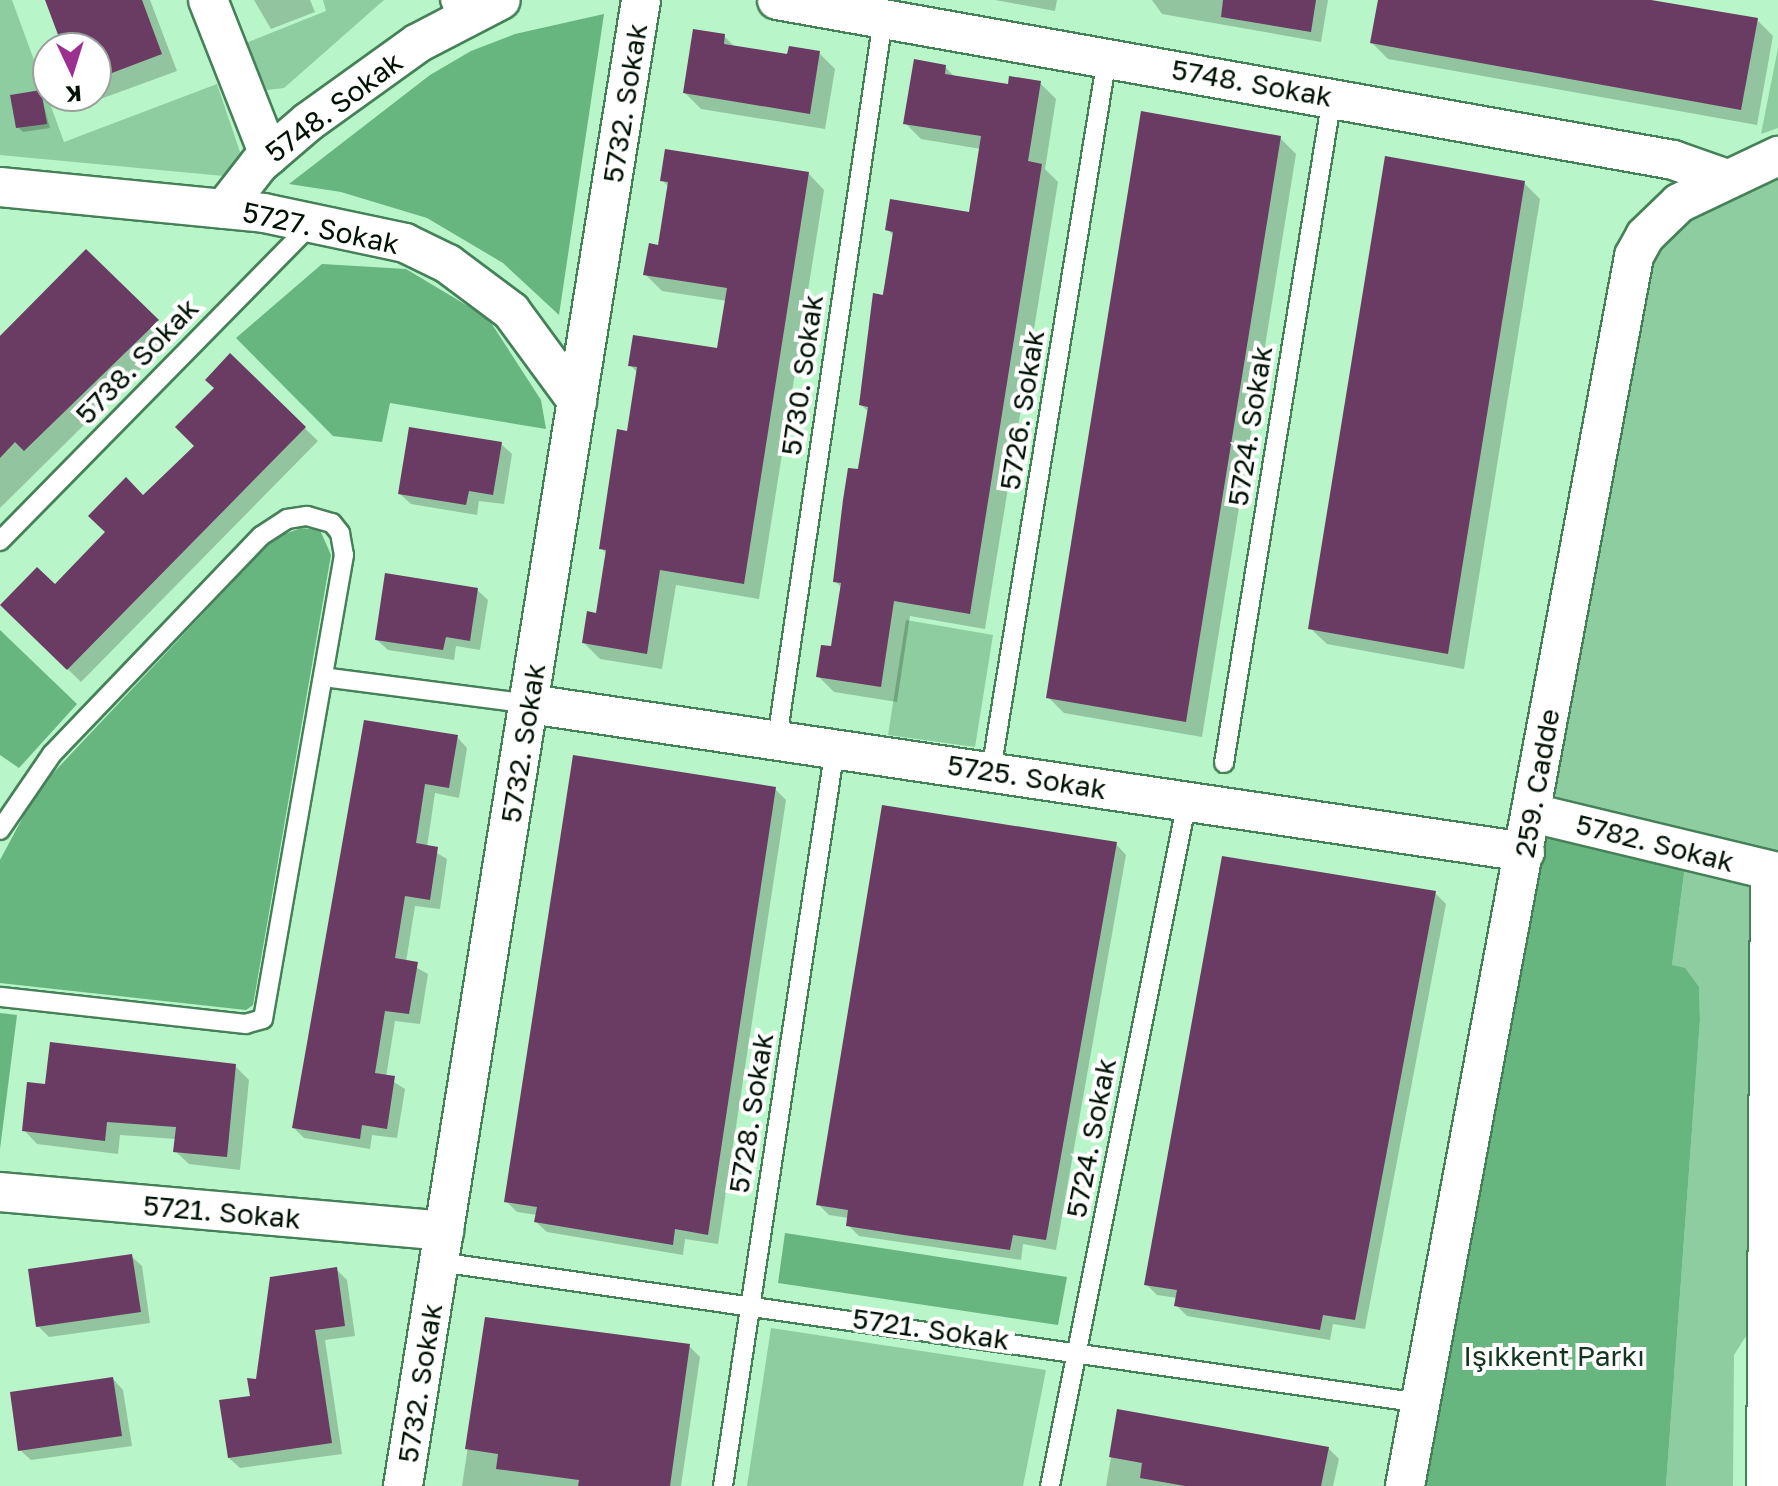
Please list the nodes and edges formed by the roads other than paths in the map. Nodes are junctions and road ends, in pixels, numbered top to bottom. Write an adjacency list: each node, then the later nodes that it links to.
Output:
1 (208, 0): 9 (street)
2 (501, 0): 5 (street, 5748. Sokak)
3 (641, 0): 15 (street, 5732. Sokak)
4 (777, 0): 6 (street, 5748. Sokak)
5 (453, 10): 9 (street, 5748. Sokak)
6 (883, 19): 7 (street, 5748. Sokak); 19 (lane, 5730. Sokak)
7 (1107, 58): 8 (street, 5748. Sokak); 22 (lane, 5726. Sokak)
8 (1332, 98): 11 (street, 5748. Sokak); 21 (lane, 5724. Sokak)
9 (269, 155): 13 (street, 5748. Sokak)
10 (1778, 156): 11 (street, 259. Cadde)
11 (1724, 178): 24 (street, 259. Cadde)
12 (0, 187): 13 (street, 5727. Sokak)
13 (224, 209): 14 (street, 5727. Sokak)
14 (314, 221): 15 (street, 5727. Sokak); 16 (lane, 5738. Sokak)
15 (577, 401): 18 (street, 5732. Sokak)
16 (0, 541)
17 (323, 677): 18 (lane); 25 (lane); 28 (lane)
18 (530, 704): 19 (street, 5725. Sokak); 30 (street, 5732. Sokak)
19 (777, 739): 20 (street, 5725. Sokak)
20 (835, 748): 22 (street, 5725. Sokak); 31 (lane, 5728. Sokak)
21 (1224, 763)
22 (991, 771): 23 (street, 5725. Sokak)
23 (1187, 801): 26 (street, 5725. Sokak); 32 (lane, 5724. Sokak)
24 (1532, 813): 26 (street, 259. Cadde); 27 (street, 5782. Sokak)
25 (0, 830)
26 (1525, 852): 33 (street, 259. Cadde)
27 (1774, 872): 38 (street)
28 (0, 997)
29 (0, 1192): 30 (street, 5721. Sokak)
30 (442, 1246): 31 (lane, 5721. Sokak); 34 (street, 5732. Sokak)
31 (751, 1303): 32 (lane, 5721. Sokak); 35 (lane, 5728. Sokak)
32 (1077, 1351): 33 (lane, 5721. Sokak); 36 (lane, 5724. Sokak)
33 (1421, 1403): 37 (street, 259. Cadde)
34 (403, 1486)
35 (723, 1486)
36 (1050, 1486)
37 (1405, 1486)
38 (1766, 1486)

